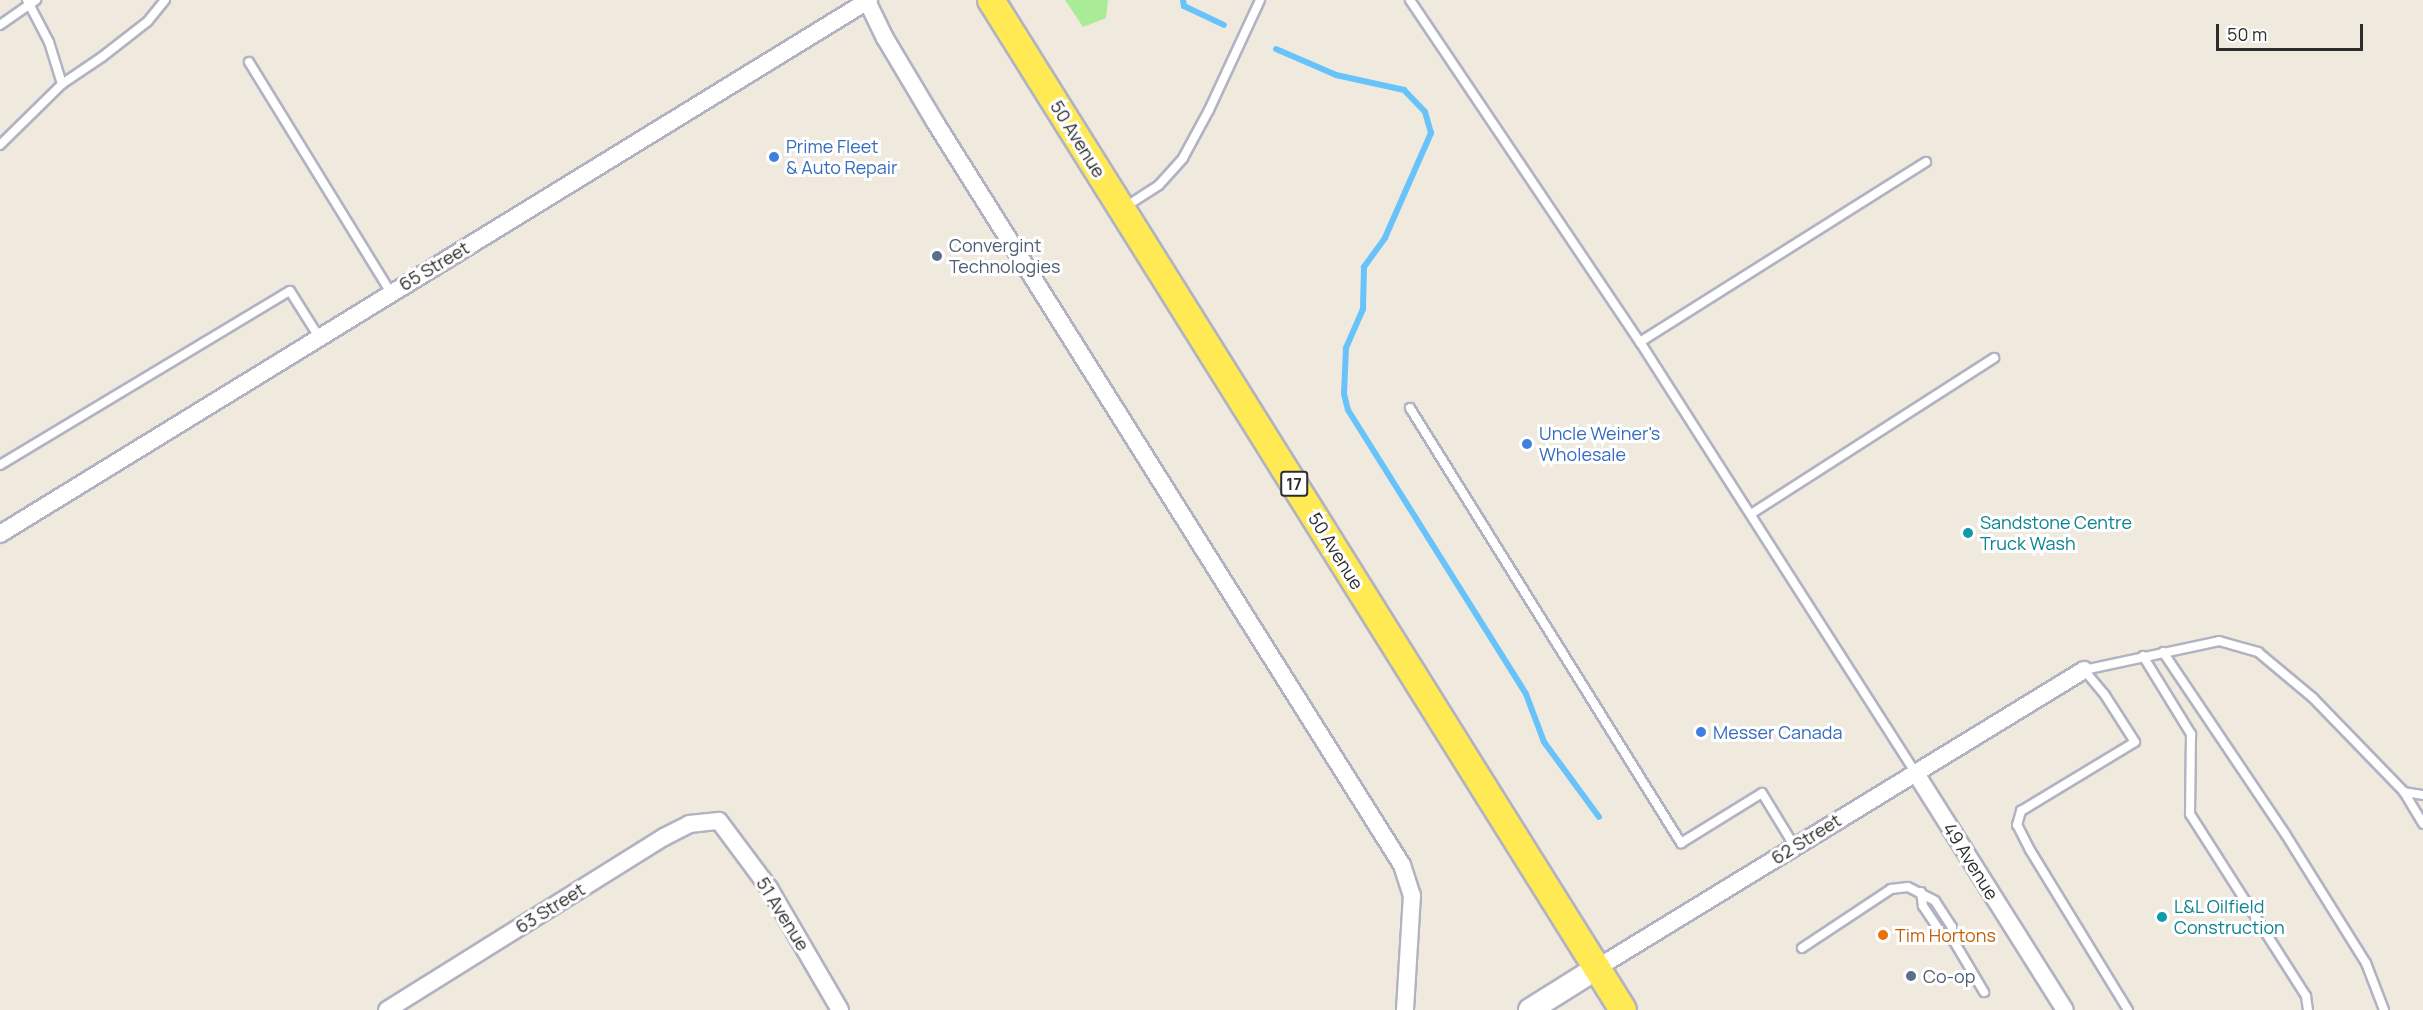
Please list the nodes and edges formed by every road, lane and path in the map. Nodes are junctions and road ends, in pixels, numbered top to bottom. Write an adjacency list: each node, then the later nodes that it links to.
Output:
1 (165, 0): 9 (lane)
2 (868, 0): 13 (street, 65 Street); 35 (street)
3 (991, 0): 12 (main road, 50 Avenue / 17)
4 (1260, 0): 12 (lane)
5 (1410, 0): 15 (lane)
6 (32, 2): 7 (lane); 9 (lane)
7 (0, 25)
8 (249, 62): 13 (lane)
9 (62, 84): 10 (lane)
10 (0, 145)
11 (1926, 162): 15 (lane)
12 (1122, 209): 31 (main road, 50 Avenue / 17)
13 (391, 293): 14 (street, 65 Street)
14 (320, 337): 18 (lane); 20 (street, 65 Street)
15 (1640, 342): 19 (lane)
16 (1994, 358): 19 (lane)
17 (1410, 408): 29 (lane)
18 (0, 465)
19 (1752, 514): 24 (lane)
20 (0, 534)
21 (2163, 652): 22 (lane); 25 (lane); 41 (lane)
22 (2143, 656): 23 (lane); 40 (lane)
23 (2084, 670): 24 (street, 62 Street); 39 (lane)
24 (1915, 772): 29 (street, 62 Street); 38 (street, 49 Avenue)
25 (2404, 792): 26 (lane); 28 (lane)
26 (2423, 795)
27 (719, 821): 33 (street, 63 Street); 34 (street, 51 Avenue)
28 (2423, 824)
29 (1794, 846): 31 (street, 62 Street)
30 (1802, 948): 32 (lane)
31 (1597, 968): 36 (main road, 62 Street); 37 (main road, 50 Avenue / 17)
32 (1984, 992)
33 (387, 1010)
34 (840, 1010)
35 (1405, 1010)
36 (1530, 1010)
37 (1623, 1010)
38 (2065, 1010)
39 (2128, 1010)
40 (2308, 1010)
41 (2384, 1010)

